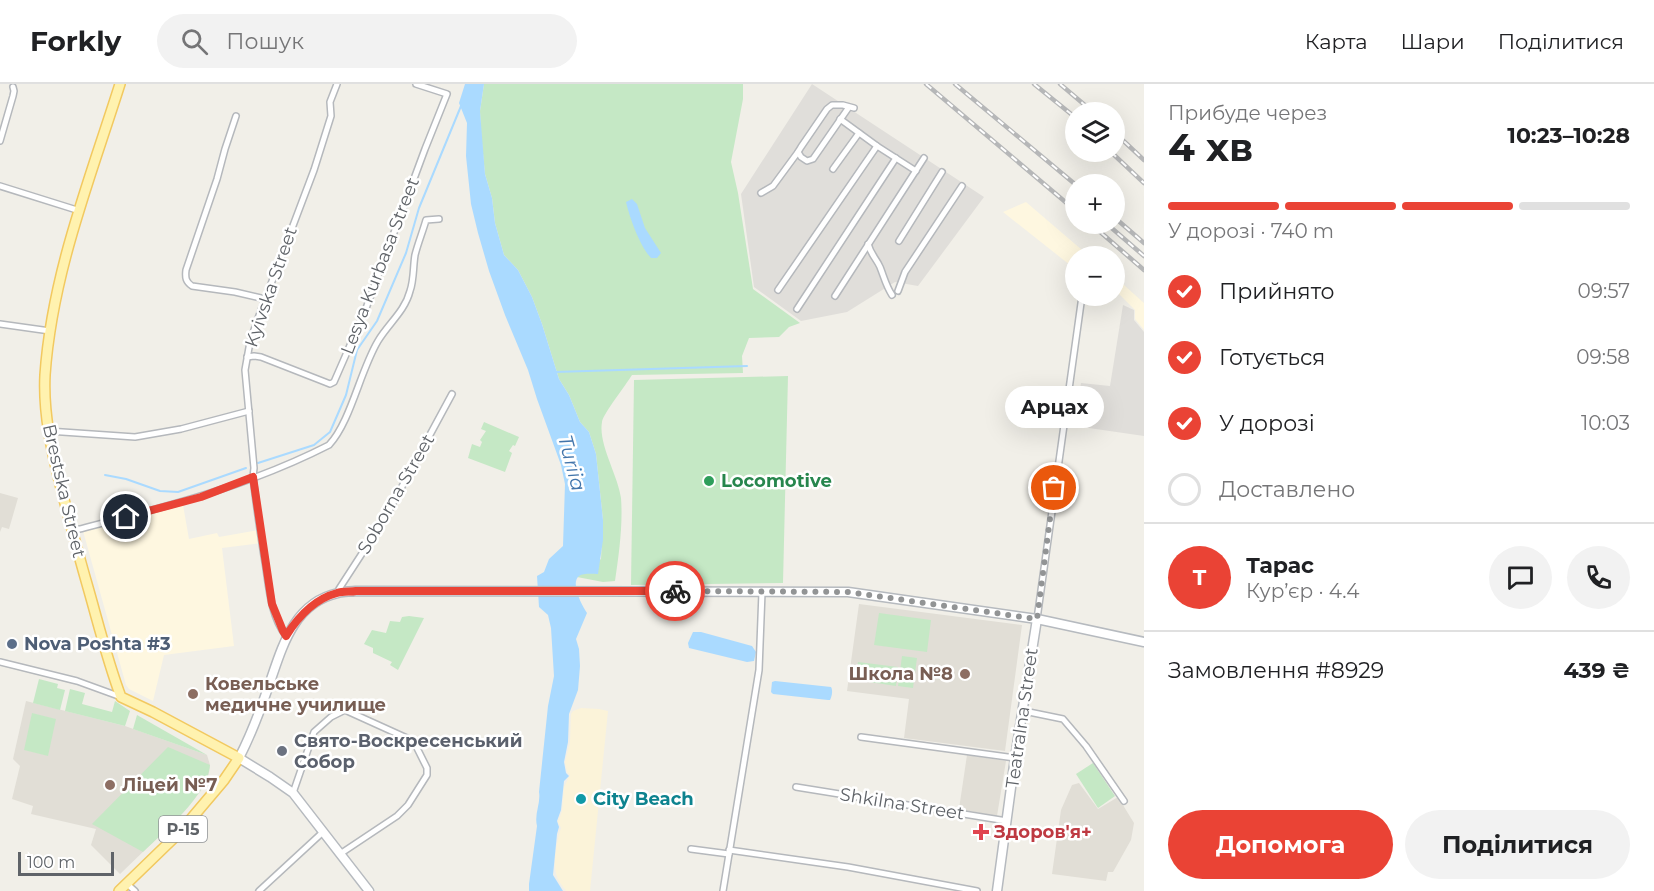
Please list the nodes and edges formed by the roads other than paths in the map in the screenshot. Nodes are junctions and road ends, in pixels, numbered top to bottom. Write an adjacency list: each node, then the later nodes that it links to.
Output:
1 (120, 84): 19 (main road, Brestska Street)
2 (337, 84): 27 (street, Kyivska Street)
3 (416, 84): 32 (street, Lesya Kurbasa Street)
4 (13, 87): 8 (street)
5 (236, 116): 27 (street)
6 (840, 119): 7 (street); 10 (street); 10 (street)
7 (859, 133): 9 (street); 13 (street)
8 (0, 141)
9 (877, 146): 11 (street); 23 (street)
10 (798, 152): 18 (street)
11 (897, 158): 14 (street); 29 (street)
12 (924, 158): 14 (street)
13 (833, 169)
14 (916, 171): 22 (street)
15 (942, 172): 21 (street)
16 (0, 186): 19 (street)
17 (962, 186): 24 (street)
18 (761, 193)
19 (80, 211): 31 (main road, Brestska Street)
20 (439, 219): 36 (street, Lesya Kurbasa Street)
21 (899, 241)
22 (868, 244): 25 (street); 26 (street)
23 (778, 290)
24 (898, 291)
25 (892, 295)
26 (835, 296)
27 (265, 299): 32 (street, Kyivska Street)
28 (1081, 306): 40 (street, Teatralna Street)
29 (797, 309)
30 (0, 324): 31 (street)
31 (50, 331): 35 (main road, Brestska Street)
32 (247, 357): 34 (street, Kyivska Street)
33 (452, 394): 39 (street, Soborna Street)
34 (249, 411): 35 (street); 36 (street, Kyivska Street)
35 (48, 431): 37 (main road, Brestska Street)
36 (253, 477): 37 (street, Lesya Kurbasa Street); 43 (street, Kyivska Street)
37 (72, 531): 46 (main road, Brestska Street)
38 (762, 592): 39 (main road); 40 (main road); 57 (street)
39 (339, 593): 43 (main road)
40 (1037, 619): 41 (main road); 42 (main road, Teatralna Street)
41 (1052, 622): 42 (main road); 44 (main road)
42 (1035, 634): 47 (main road, Teatralna Street)
43 (286, 636): 49 (main road)
44 (1144, 642)
45 (0, 662): 46 (street)
46 (121, 698): 49 (main road)
47 (1023, 711): 50 (main road, Teatralna Street); 53 (street)
48 (861, 737): 50 (street)
49 (238, 758): 52 (main road); 59 (main road, Р-15)
50 (1015, 758): 54 (main road, Teatralna Street)
51 (796, 787): 54 (street, Shkilna Street)
52 (293, 793): 55 (main road); 58 (street)
53 (1124, 801)
54 (1007, 821): 66 (main road, Teatralna Street)
55 (323, 832): 58 (main road); 62 (street)
56 (691, 849): 57 (street)
57 (729, 852): 64 (street); 65 (street)
58 (340, 854): 63 (main road)
59 (126, 883): 60 (main road, Р-15); 61 (street)
60 (119, 891)
61 (135, 891)
62 (259, 891)
63 (369, 891)
64 (723, 891)
65 (977, 891)
66 (997, 891)

